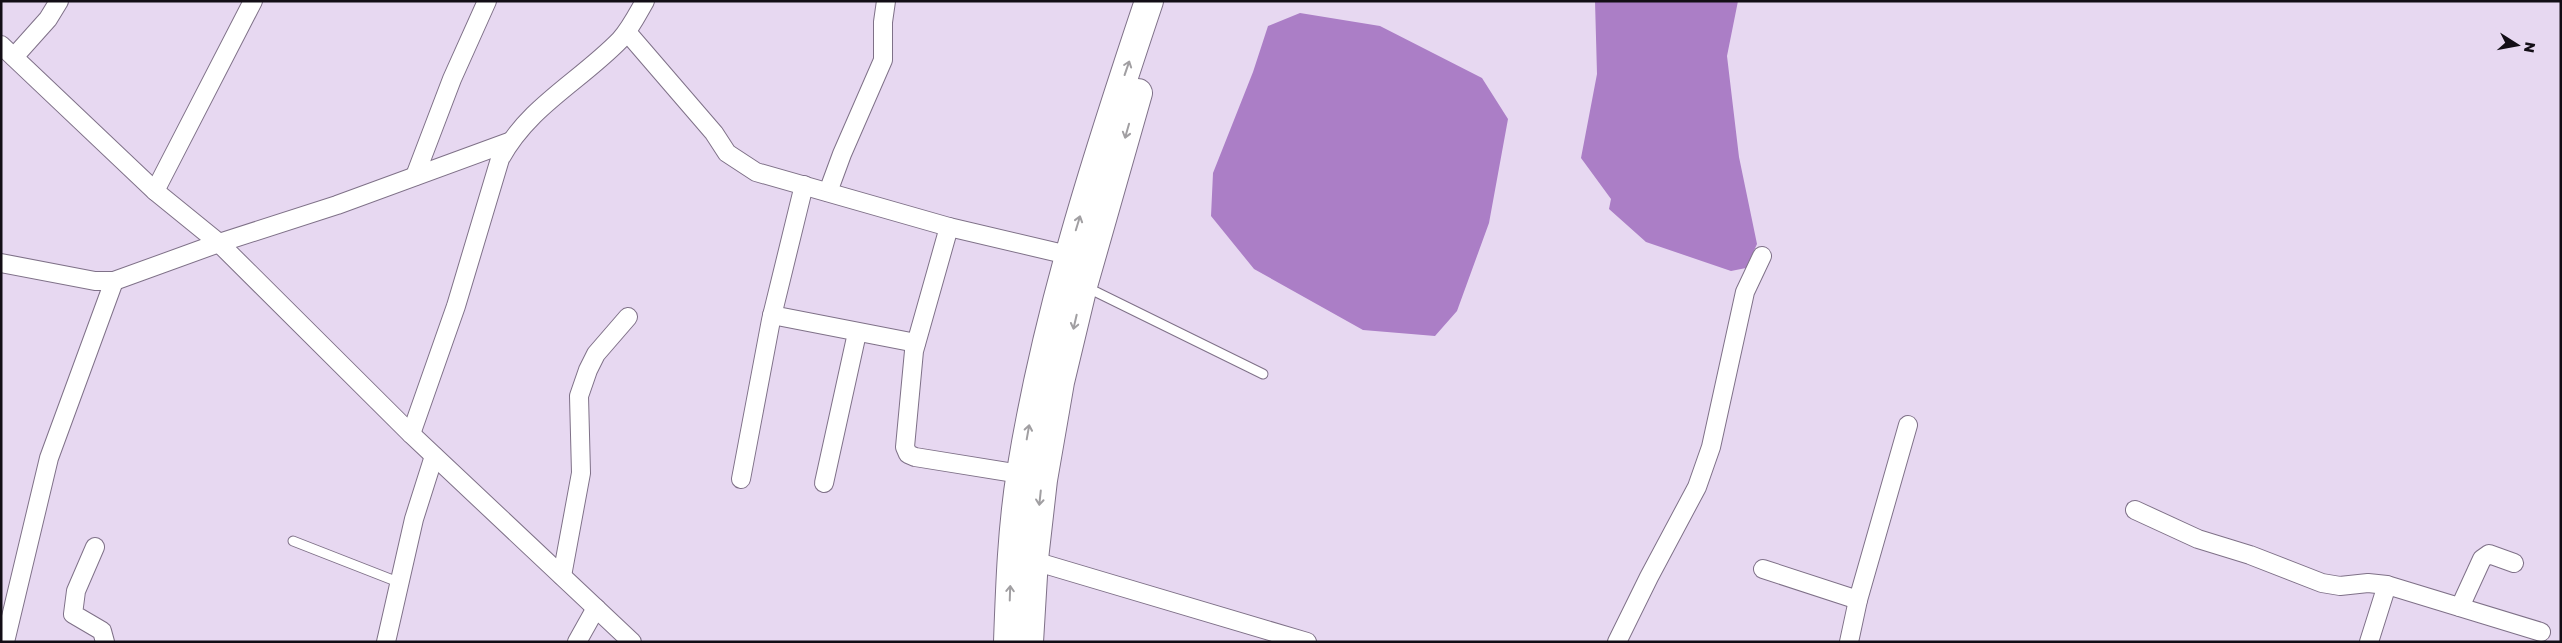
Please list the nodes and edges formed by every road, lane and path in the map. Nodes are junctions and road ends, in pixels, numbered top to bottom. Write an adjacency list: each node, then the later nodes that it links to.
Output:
1 (59, 1): 9 (street)
2 (253, 1): 13 (street)
3 (487, 1): 11 (street)
4 (645, 1): 8 (street)
5 (886, 1): 14 (street)
6 (1149, 1): 17 (highway, one-way to 6)
7 (1168, 1): 21 (highway, one-way to 21)
8 (627, 32): 10 (street); 12 (street)
9 (7, 51): 13 (street)
10 (509, 142): 11 (street); 28 (street)
11 (415, 176): 16 (street)
12 (804, 185): 14 (street); 22 (street)
13 (155, 191): 16 (street)
14 (828, 192): 15 (street)
15 (949, 227): 17 (street); 25 (street)
16 (219, 243): 20 (street); 28 (street)
17 (1068, 255): 30 (highway, one-way to 17)
18 (1762, 256): 54 (street)
19 (1, 263): 20 (street)
20 (114, 281): 45 (street)
21 (1083, 286): 26 (lane); 36 (highway, one-way to 36)
22 (772, 315): 24 (street); 31 (street)
23 (628, 317): 39 (street)
24 (857, 333): 25 (street); 32 (street)
25 (916, 343): 30 (street)
26 (1263, 374)
27 (1908, 425): 42 (street)
28 (410, 434): 29 (street)
29 (434, 456): 39 (street); 40 (street)
30 (1021, 474): 36 (highway)
31 (741, 479)
32 (824, 483)
33 (2135, 510): 41 (street)
34 (293, 541): 40 (lane)
35 (95, 547): 47 (street)
36 (1022, 558): 51 (highway, one-way to 36); 52 (highway); 53 (street)
37 (2514, 563): 43 (street)
38 (1763, 569): 42 (street)
39 (562, 576): 44 (street)
40 (398, 582): 48 (street)
41 (2387, 586): 43 (street); 56 (street)
42 (1858, 600): 55 (street)
43 (2460, 607): 46 (street)
44 (596, 608): 49 (street); 50 (street)
45 (5, 631)
46 (2541, 632)
47 (105, 642)
48 (386, 642)
49 (577, 642)
50 (632, 642)
51 (1008, 642)
52 (1029, 642)
53 (1307, 642)
54 (1617, 642)
55 (1848, 642)
56 (2369, 642)

